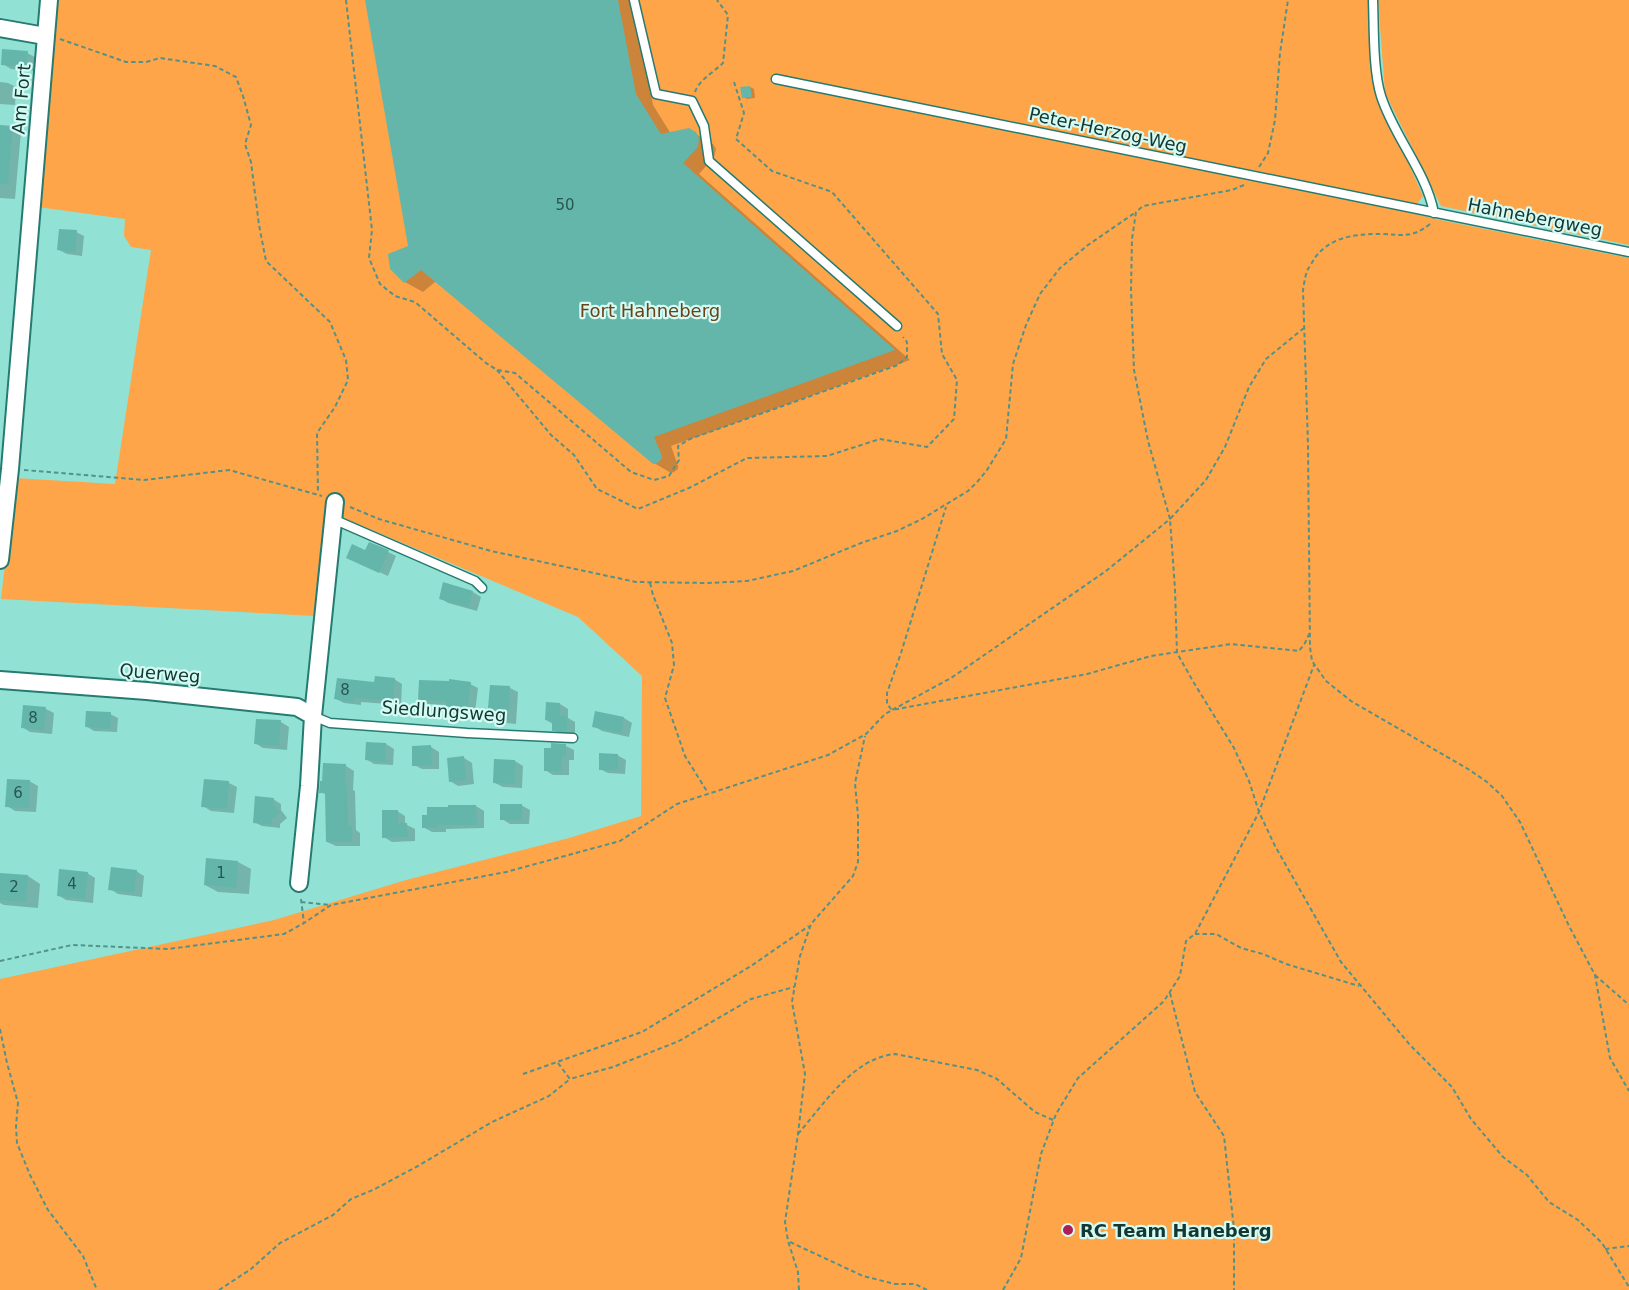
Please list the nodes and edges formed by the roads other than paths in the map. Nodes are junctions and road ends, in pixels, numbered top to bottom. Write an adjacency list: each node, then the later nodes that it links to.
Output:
1 (49, 0): 5 (street, Am Fort)
2 (634, 0): 9 (lane)
3 (1373, 0): 7 (lane)
4 (0, 28): 5 (street)
5 (45, 36): 11 (street, Am Fort)
6 (776, 79): 7 (lane, Peter-Herzog-Weg)
7 (1434, 213): 8 (lane, Hahnebergweg)
8 (1629, 252)
9 (897, 326)
10 (334, 511): 12 (lane); 14 (street)
11 (0, 560)
12 (482, 588)
13 (0, 680): 14 (street, Querweg)
14 (313, 716): 15 (lane, Siedlungsweg); 16 (street)
15 (573, 738)
16 (299, 883)

